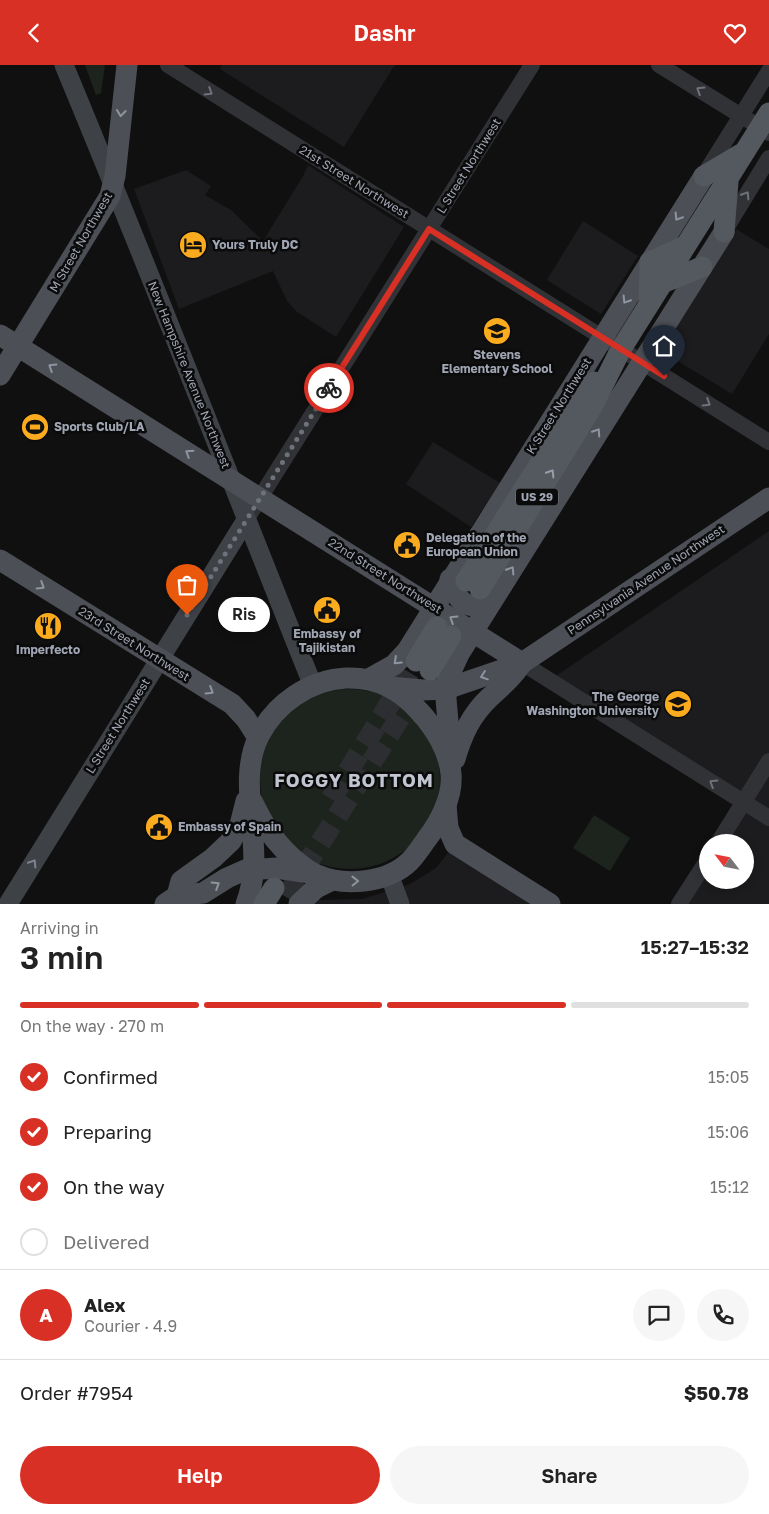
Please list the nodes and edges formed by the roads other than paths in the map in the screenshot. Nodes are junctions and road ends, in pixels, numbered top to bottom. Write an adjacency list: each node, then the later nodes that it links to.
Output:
1 (64, 65): 13 (main road, New Hampshire Avenue Northwest)
2 (127, 65): 13 (main road, M Street Northwest, one-way to 13)
3 (168, 65): 14 (street, 21st Street Northwest, one-way to 14)
4 (532, 65): 14 (street, L Street Northwest)
5 (659, 65): 7 (street, one-way to 5)
6 (769, 71): 7 (street, K Street Northwest)
7 (741, 116): 8 (street); 11 (street, K Street Northwest)
8 (766, 125): 9 (highway, K Street Northwest / US 29)
9 (744, 153): 11 (highway); 12 (highway, K Street Northwest / US 29)
10 (769, 159): 15 (street, K Street Northwest, one-way to 10)
11 (704, 176): 17 (main road, K Street Northwest, one-way to 17)
12 (728, 178): 15 (highway); 16 (highway, K Street Northwest / US 29)
13 (113, 185): 23 (main road, M Street Northwest); 28 (main road, New Hampshire Avenue Northwest)
14 (429, 229): 22 (street, 21st Street Northwest); 29 (street, L Street Northwest)
15 (724, 232): 18 (main road, K Street Northwest)
16 (685, 246): 17 (highway); 19 (highway, K Street Northwest / US 29)
17 (650, 262): 20 (highway); 22 (main road, K Street Northwest, one-way to 22)
18 (702, 267): 19 (highway); 25 (main road, K Street Northwest)
19 (662, 283): 20 (highway, K Street Northwest / US 29)
20 (649, 304): 24 (highway, K Street Northwest / US 29)
21 (0, 335): 23 (main road, 22nd Street Northwest)
22 (603, 338): 24 (street, 21st Street Northwest); 33 (main road, K Street Northwest)
23 (18, 346): 26 (main road, M Street Northwest); 28 (main road, 22nd Street Northwest, one-way to 23)
24 (621, 349): 25 (street, 21st Street Northwest); 33 (highway, K Street Northwest / US 29)
25 (642, 362): 27 (street, 21st Street Northwest, one-way to 27); 33 (main road, K Street Northwest, one-way to 25)
26 (0, 375)
27 (769, 442)
28 (231, 479): 29 (main road, 22nd Street Northwest); 31 (main road, New Hampshire Avenue Northwest)
29 (260, 498): 31 (street, L Street Northwest); 34 (main road, 22nd Street Northwest)
30 (769, 498): 37 (main road, Pennsylvania Avenue Northwest)
31 (246, 520): 36 (main road, L Street Northwest); 40 (main road, New Hampshire Avenue Northwest)
32 (0, 560): 36 (main road, 23rd Street Northwest, one-way to 36)
33 (472, 588): 34 (main road, K Street Northwest); 35 (main road, K Street Northwest)
34 (441, 623): 35 (main road, 22nd Street Northwest, one-way to 34); 38 (highway, K Street Northwest); 39 (main road, K Street Northwest, one-way to 39)
35 (473, 631): 37 (main road, 22nd Street Northwest); 42 (main road, K Street Northwest)
36 (159, 660): 43 (main road, 23rd Street Northwest, one-way to 43); 59 (main road, L Street Northwest, one-way to 36)
37 (522, 663): 42 (main road, Pennsylvania Avenue Northwest, one-way to 42); 45 (main road, Pennsylvania Avenue Northwest); 47 (street, 22nd Street Northwest, one-way to 37)
38 (423, 666)
39 (369, 679): 40 (main road); 41 (main road)
40 (321, 683): 43 (main road)
41 (389, 687): 42 (main road, Pennsylvania Avenue Northwest); 45 (main road)
42 (446, 689): 45 (main road, K Street Northwest)
43 (258, 738): 46 (main road)
44 (769, 761): 47 (street)
45 (449, 765): 48 (main road)
46 (250, 790): 53 (main road); 56 (main road); 58 (main road)
47 (743, 803): 49 (street, 22nd Street Northwest); 50 (street)
48 (446, 805): 51 (main road); 52 (main road)
49 (769, 818)
50 (724, 834)
51 (455, 844): 52 (main road); 62 (main road)
52 (409, 862): 55 (main road)
53 (254, 869): 56 (main road); 58 (main road, one-way to 53); 60 (main road)
54 (699, 873): 63 (street)
55 (384, 876): 56 (main road, one-way to 55); 61 (main road)
56 (324, 877): 57 (main road)
57 (281, 899)
58 (171, 900)
59 (8, 904)
60 (246, 904)
61 (400, 904)
62 (550, 904)
63 (679, 904)

